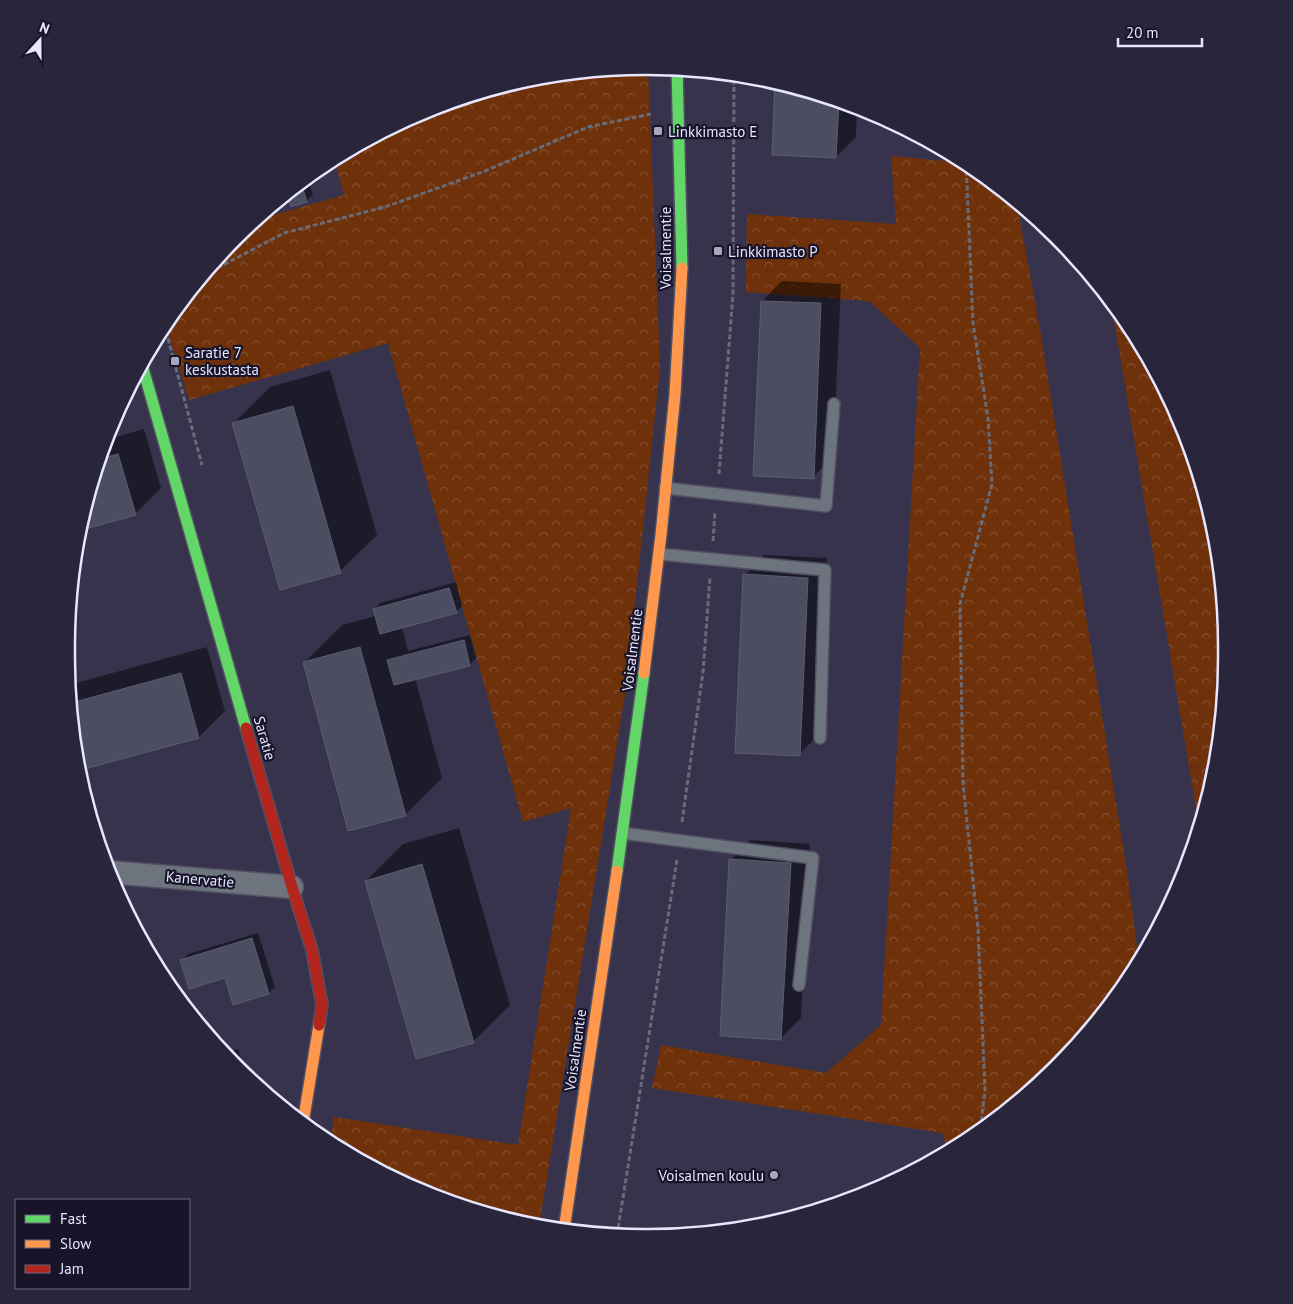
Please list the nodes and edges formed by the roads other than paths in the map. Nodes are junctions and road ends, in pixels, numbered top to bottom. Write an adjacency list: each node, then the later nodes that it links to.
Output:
1 (677, 76): 4 (street, Voisalmentie)
2 (145, 374): 9 (street, Saratie)
3 (834, 404): 4 (lane)
4 (665, 488): 5 (street, Voisalmentie)
5 (658, 554): 6 (lane); 7 (street, Voisalmentie)
6 (820, 738)
7 (622, 833): 10 (lane); 12 (street, Voisalmentie)
8 (118, 873): 9 (street, Kanervatie)
9 (292, 887): 11 (street, Saratie)
10 (799, 985)
11 (304, 1115)
12 (565, 1223)

